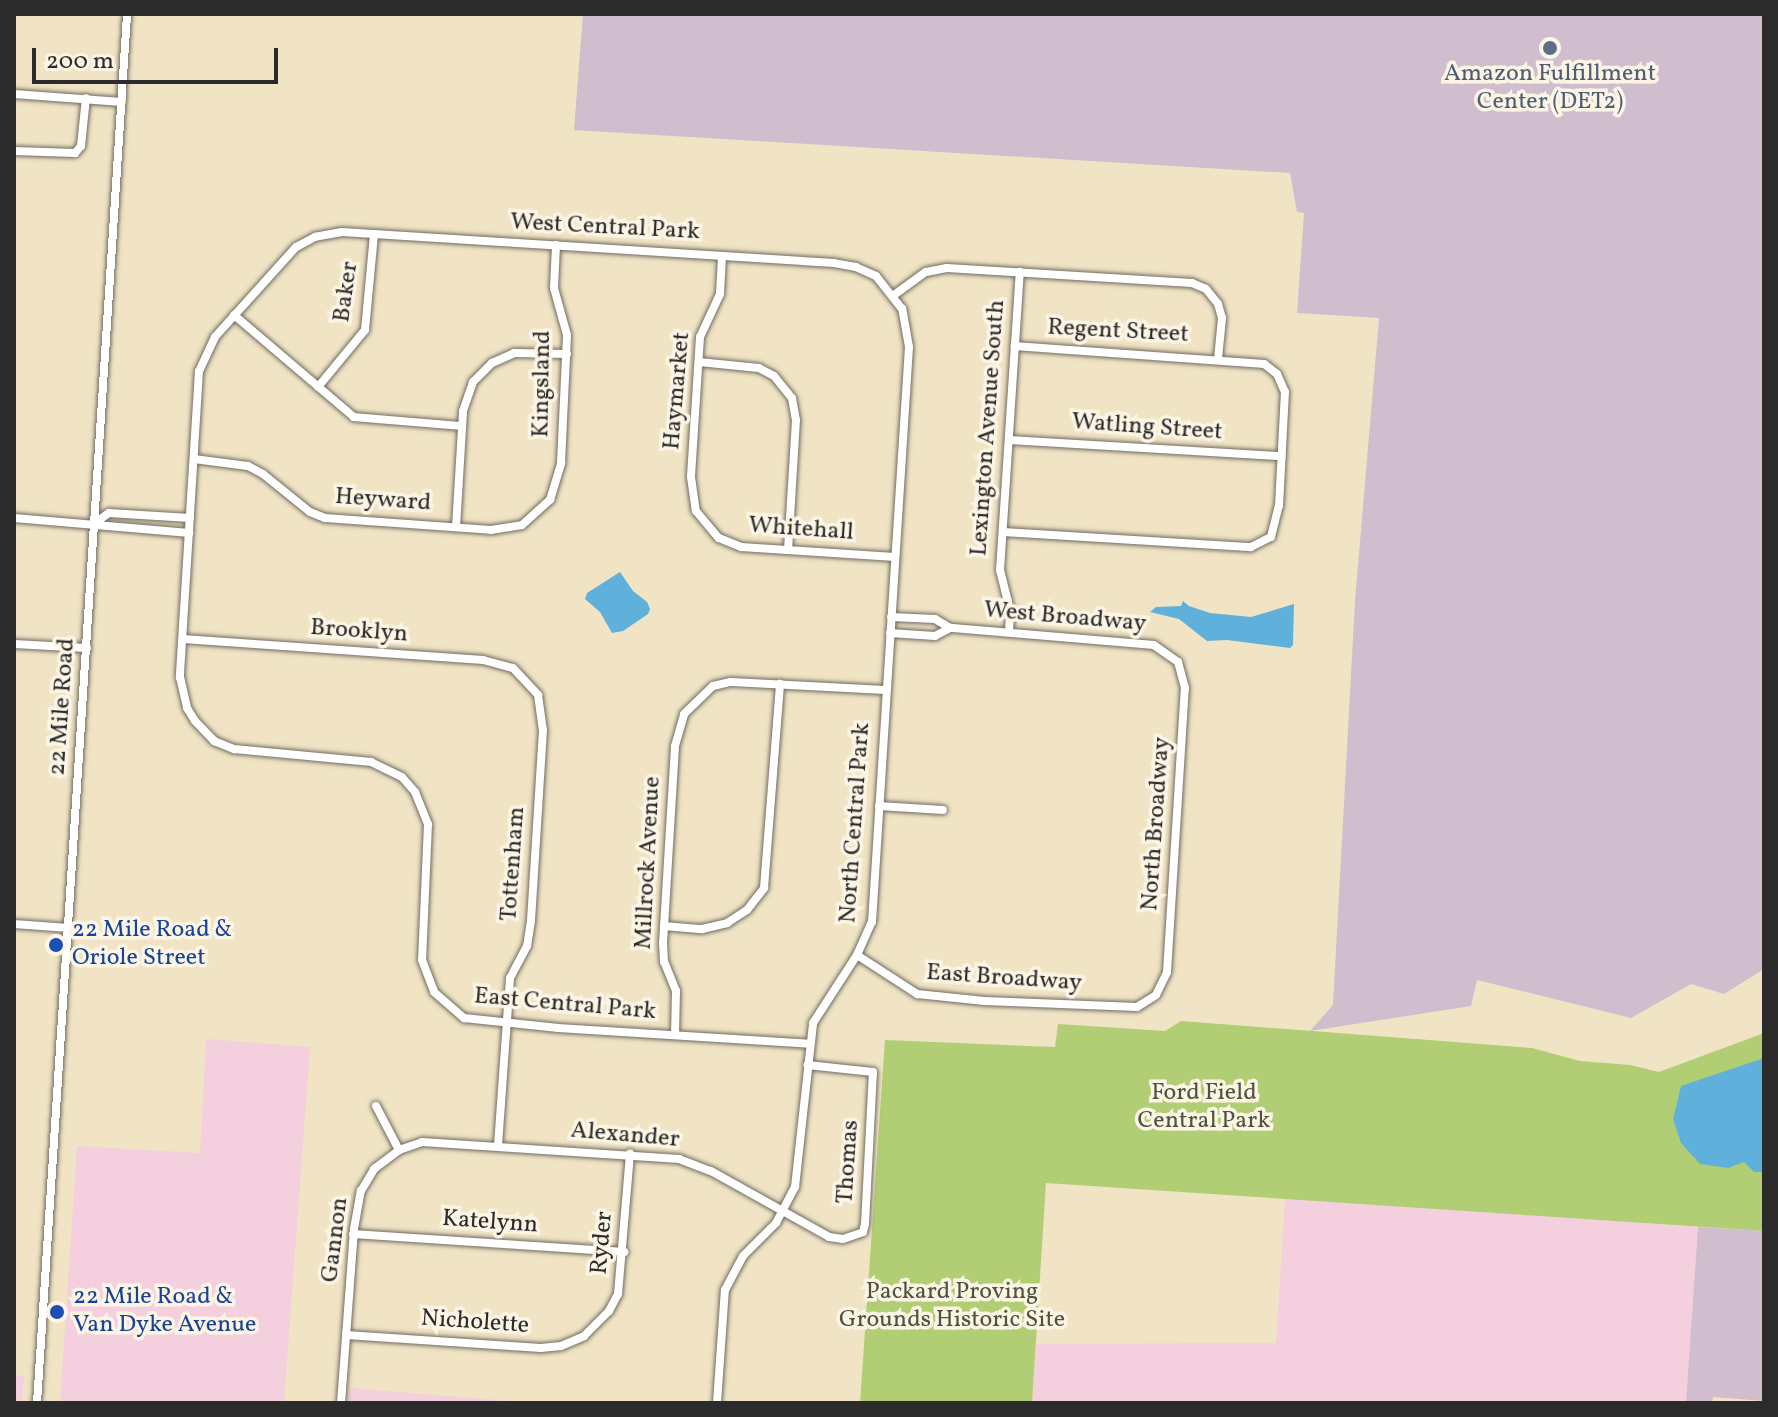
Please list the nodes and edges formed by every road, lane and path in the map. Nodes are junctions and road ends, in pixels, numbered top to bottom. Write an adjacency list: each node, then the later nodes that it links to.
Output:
1 (127, 14): 4 (street, 22 Mile Road)
2 (14, 94): 3 (street)
3 (86, 98): 4 (street); 5 (street)
4 (122, 102): 25 (street, 22 Mile Road)
5 (14, 151)
6 (374, 234): 7 (street, West Central Park); 12 (street, West Central Park); 17 (street, Baker)
7 (556, 245): 8 (street, West Central Park); 14 (street, Kingsland)
8 (722, 256): 10 (street, West Central Park); 16 (street, Haymarket)
9 (1020, 272): 10 (street); 13 (street, Lexington Avenue South); 15 (street)
10 (894, 295): 11 (street, West Central Park)
11 (900, 304): 31 (street, North Central Park)
12 (234, 315): 17 (street); 21 (street)
13 (1015, 346): 15 (street, Regent Street); 19 (street, Lexington Avenue South)
14 (567, 354): 18 (street); 22 (street, Kingsland)
15 (1218, 359): 20 (street, Regent Street)
16 (699, 362): 27 (street, Haymarket); 30 (street)
17 (318, 387): 18 (street)
18 (462, 426): 26 (street)
19 (1009, 440): 20 (street, Watling Street); 28 (street, Lexington Avenue South)
20 (1282, 456): 28 (street)
21 (194, 459): 24 (street); 26 (street, Heyward)
22 (534, 516): 26 (street, Heyward)
23 (14, 518): 25 (street)
24 (190, 518): 25 (street); 29 (street)
25 (95, 523): 29 (street); 40 (street, 22 Mile Road)
26 (456, 527)
27 (709, 529): 30 (street, Whitehall)
28 (1003, 532): 35 (street, Lexington Avenue South)
29 (189, 533): 38 (street)
30 (788, 550): 31 (street, Whitehall)
31 (895, 557): 32 (street, North Central Park)
32 (891, 617): 33 (street, West Broadway); 36 (street, North Central Park)
33 (914, 618): 34 (street, West Broadway); 37 (street)
34 (950, 628): 35 (street, West Broadway); 37 (street, West Broadway)
35 (1009, 632): 41 (street, West Broadway)
36 (890, 633): 37 (street, West Broadway); 44 (street, North Central Park)
37 (913, 635)
38 (183, 639): 42 (street, Brooklyn); 52 (street, East Central Park)
39 (14, 644): 40 (street)
40 (87, 648): 49 (street, 22 Mile Road)
41 (1174, 656): 51 (street, North Broadway)
42 (527, 680): 52 (street, Tottenham)
43 (780, 684): 44 (street); 48 (street); 48 (street, Millrock Avenue)
44 (886, 690): 45 (street, North Central Park)
45 (879, 806): 46 (street); 50 (street, North Central Park)
46 (943, 810)
47 (14, 924): 49 (street)
48 (664, 926): 53 (street, Millrock Avenue)
49 (69, 928): 65 (street, 22 Mile Road)
50 (857, 955): 51 (street, East Broadway); 54 (street, North Central Park)
51 (1156, 995)
52 (507, 1024): 53 (street, East Central Park); 57 (street, Tottenham)
53 (675, 1035): 54 (street, East Central Park)
54 (809, 1044): 55 (street, North Central Park)
55 (807, 1065): 60 (street, North Central Park); 60 (street, Thomas)
56 (376, 1106): 58 (street)
57 (498, 1145): 58 (street); 59 (street, Alexander)
58 (399, 1150): 61 (street, Gannon)
59 (630, 1154): 60 (street, Alexander); 62 (street, Ryder)
60 (783, 1213): 67 (street, North Central Park)
61 (353, 1234): 62 (street, Katelynn); 64 (street, Gannon)
62 (624, 1252): 63 (street, Ryder)
63 (596, 1327): 64 (street, Nicholette)
64 (346, 1335): 66 (street, Gannon)
65 (37, 1403)
66 (341, 1403)
67 (717, 1403)

